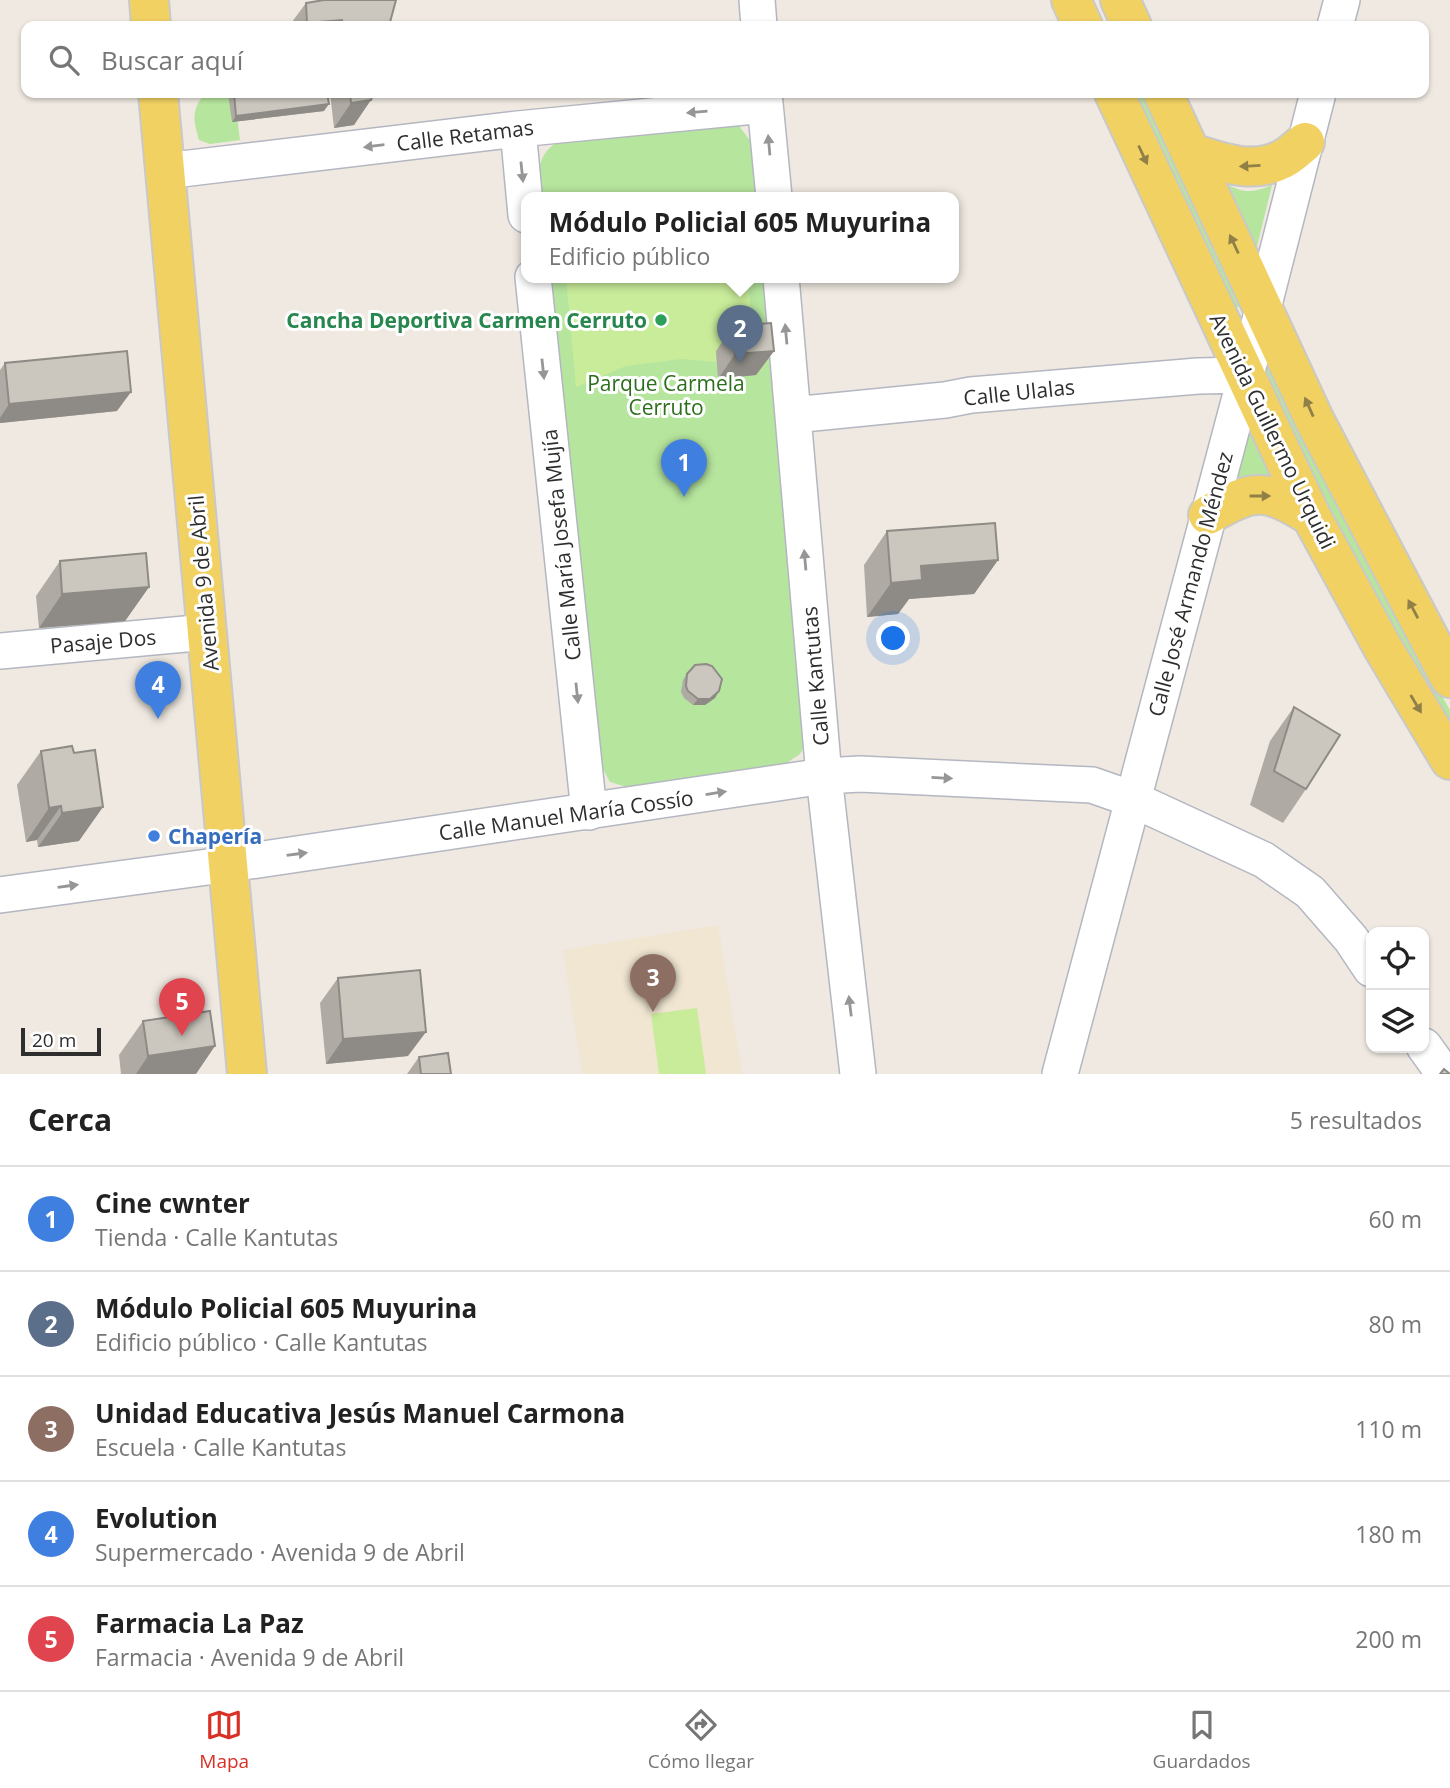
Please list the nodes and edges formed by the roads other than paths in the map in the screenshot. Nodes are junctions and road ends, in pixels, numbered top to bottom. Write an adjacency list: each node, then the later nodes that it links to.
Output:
1 (149, 0): 6 (main road)
2 (757, 0): 7 (street)
3 (1070, 0): 8 (main road)
4 (1120, 0): 9 (main road)
5 (1342, 0): 10 (street)
6 (151, 21)
7 (759, 21)
8 (1080, 21)
9 (1130, 21)
10 (1336, 21)
11 (158, 98): 19 (main road, Avenida 9 de Abril)
12 (1116, 98): 25 (main road, Avenida Guillermo Urquidi, one-way to 25)
13 (1165, 98): 18 (main road, Avenida Guillermo Urquidi)
14 (1317, 98): 17 (street, Calle José Armando Méndez)
15 (765, 99): 16 (street, Calle Retamas, one-way to 16); 21 (street, one-way to 15)
16 (517, 129): 19 (street, Calle Retamas, one-way to 19); 20 (street, one-way to 20)
17 (1305, 142): 18 (main road, one-way to 18); 24 (street, Calle José Armando Méndez)
18 (1191, 153): 24 (main road, Avenida Guillermo Urquidi, one-way to 18)
19 (165, 171): 29 (main road, Avenida 9 de Abril)
20 (524, 192)
21 (774, 192)
22 (534, 283): 35 (street, Calle María Josefa Mujía, one-way to 35)
23 (782, 283): 26 (street, Calle Kantutas, one-way to 23)
24 (1263, 306): 25 (street, Calle José Armando Méndez); 31 (main road, Avenida Guillermo Urquidi, one-way to 24)
25 (1246, 375): 26 (street, Calle Ulalas); 27 (street, Calle José Armando Méndez); 28 (main road, Avenida Guillermo Urquidi)
26 (793, 415): 33 (street, Calle Kantutas, one-way to 26)
27 (1208, 515): 28 (main road, one-way to 28); 34 (street, Calle José Armando Méndez)
28 (1311, 516): 32 (main road, Avenida Guillermo Urquidi, one-way to 32)
29 (207, 632): 30 (street, Pasaje Dos); 36 (main road, Avenida 9 de Abril)
30 (0, 651)
31 (1448, 671)
32 (1450, 761)
33 (824, 776): 34 (street, Calle Manuel María Cossío, one-way to 34); 35 (street, Calle Manuel María Cossío, one-way to 33); 40 (street, Calle Kantutas, one-way to 33)
34 (1132, 799): 38 (street, Calle Manuel María Cossío); 41 (street, Calle José Armando Méndez)
35 (589, 812): 36 (street, Calle Manuel María Cossío, one-way to 35)
36 (230, 864): 37 (street, Calle Manuel María Cossío, one-way to 36); 39 (main road, Avenida 9 de Abril)
37 (0, 895)
38 (1366, 962)
39 (247, 1074)
40 (858, 1074)
41 (1060, 1074)

